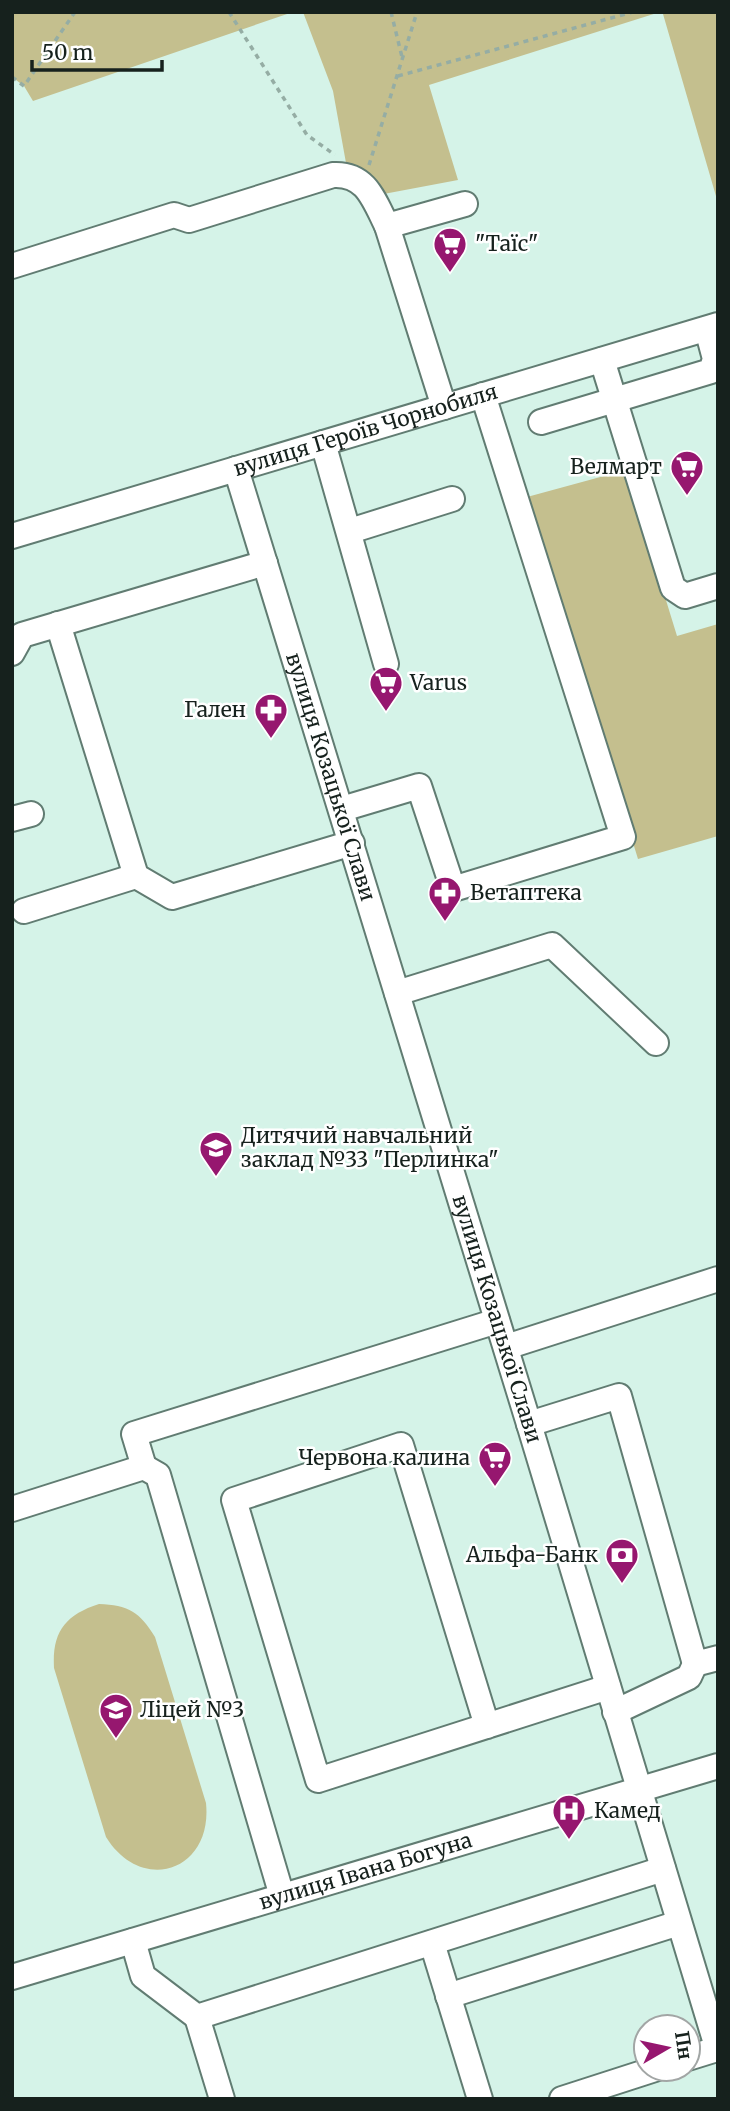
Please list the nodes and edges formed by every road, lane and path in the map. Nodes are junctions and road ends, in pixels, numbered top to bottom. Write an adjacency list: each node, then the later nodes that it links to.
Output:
1 (75, 12): 8 (path)
2 (229, 12): 9 (path)
3 (391, 12): 6 (path)
4 (417, 12): 6 (path)
5 (633, 12): 7 (path)
6 (402, 59): 7 (path)
7 (397, 76): 10 (path)
8 (12, 77)
9 (336, 156)
10 (366, 177)
11 (465, 204): 12 (street)
12 (387, 226): 13 (street); 17 (street)
13 (12, 266)
14 (712, 327): 15 (street, вулиця Героїв Чорнобиля); 18 (street)
15 (602, 360): 16 (street, вулиця Героїв Чорнобиля); 25 (street)
16 (483, 395): 17 (street, вулиця Героїв Чорнобиля); 29 (street)
17 (444, 407): 19 (street, вулиця Героїв Чорнобиля)
18 (541, 422)
19 (323, 443): 20 (street, вулиця Героїв Чорнобиля); 22 (street)
20 (236, 469): 23 (street, вулиця Героїв Чорнобиля); 24 (street, вулиця Козацької Слави)
21 (452, 499): 22 (street)
22 (349, 531): 28 (street)
23 (12, 536)
24 (265, 563): 26 (street); 29 (street, вулиця Козацької Слави)
25 (718, 586)
26 (58, 624): 27 (street); 31 (street)
27 (12, 653)
28 (386, 664)
29 (342, 809): 30 (street, вулиця Козацької Слави)
30 (352, 843): 31 (street); 33 (street, вулиця Козацької Слави)
31 (136, 876): 32 (street)
32 (24, 911)
33 (397, 993): 34 (street); 36 (street, вулиця Козацької Слави)
34 (656, 1043)
35 (718, 1279): 37 (street)
36 (497, 1321): 37 (street, вулиця Козацької Слави); 39 (street)
37 (506, 1347): 38 (street, вулиця Козацької Слави)
38 (530, 1424): 41 (street); 42 (street, вулиця Козацької Слави)
39 (144, 1467): 40 (street); 48 (street)
40 (12, 1509)
41 (706, 1661): 43 (street)
42 (608, 1687): 43 (street, вулиця Козацької Слави); 44 (street)
43 (615, 1712): 46 (street, вулиця Козацької Слави)
44 (486, 1726): 44 (street)
45 (718, 1766): 46 (street, вулиця Івана Богуна)
46 (638, 1788): 47 (street, вулиця Козацької Слави); 48 (street, вулиця Івана Богуна)
47 (663, 1869): 49 (street, вулиця Козацької Слави); 51 (street)
48 (282, 1896): 50 (street, вулиця Івана Богуна)
49 (679, 1923): 53 (street); 55 (street, вулиця Козацької Слави)
50 (133, 1941): 52 (street, вулиця Івана Богуна); 54 (street)
51 (432, 1943): 53 (street); 54 (street)
52 (12, 1977)
53 (448, 1996): 58 (street)
54 (198, 2017): 57 (street)
55 (718, 2049)
56 (632, 2076): 59 (street)
57 (222, 2099)
58 (480, 2099)
59 (562, 2099)

